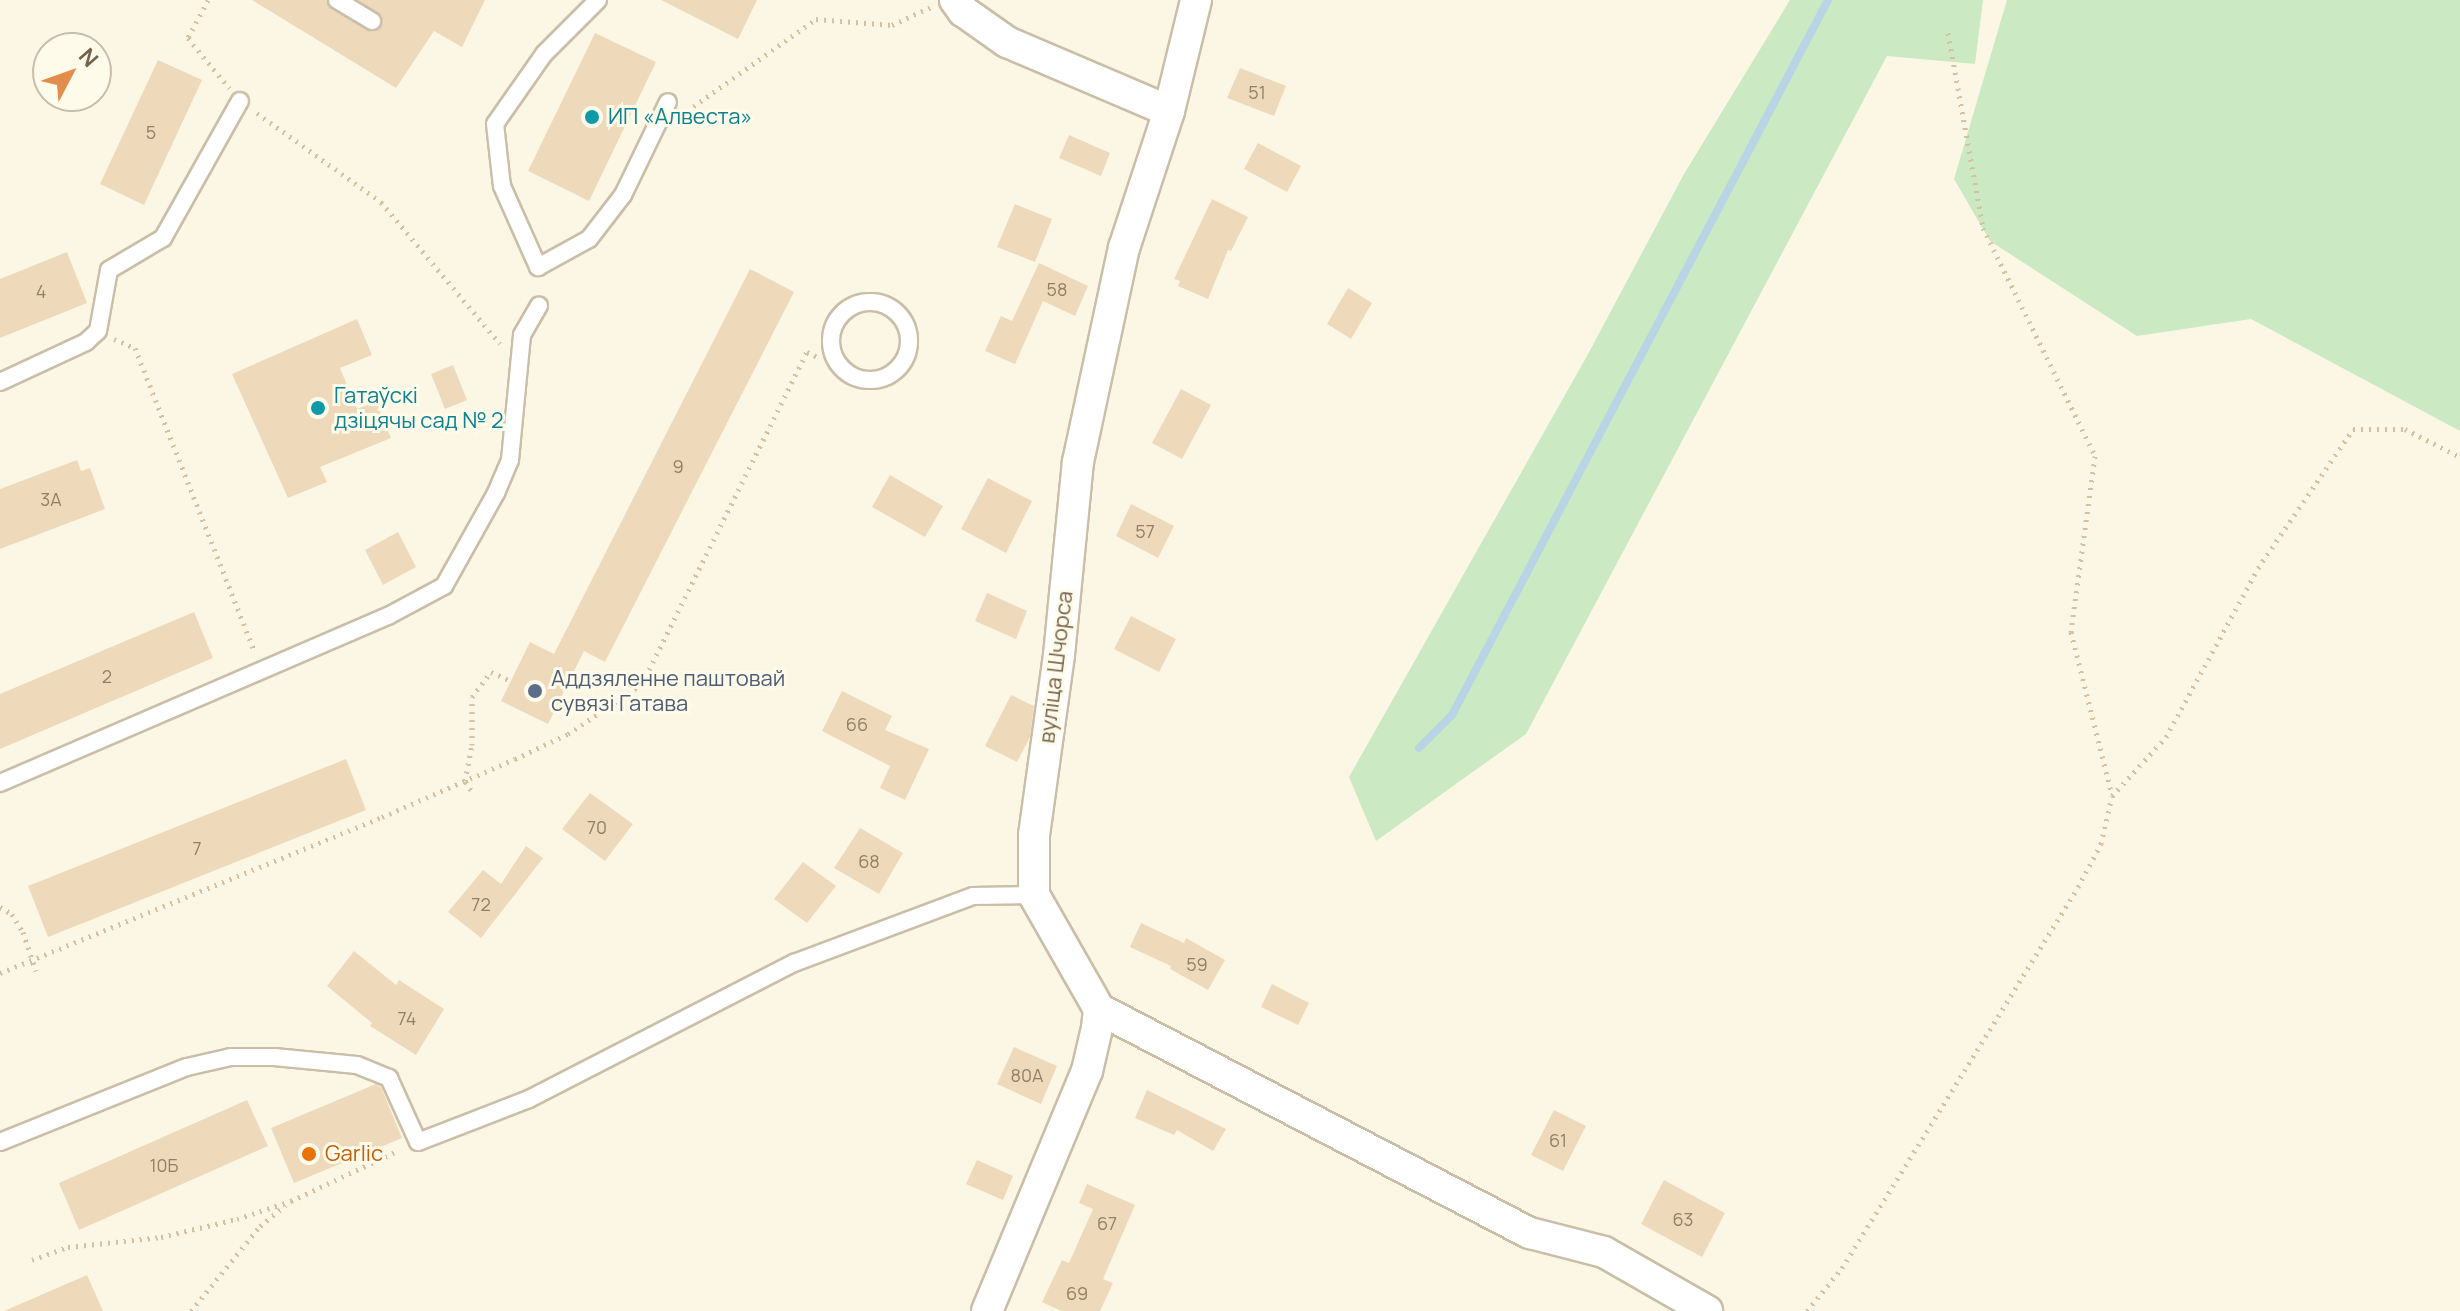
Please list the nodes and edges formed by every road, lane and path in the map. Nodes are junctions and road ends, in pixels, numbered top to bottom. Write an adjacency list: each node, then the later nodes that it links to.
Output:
1 (208, 0): 8 (path)
2 (337, 0): 6 (lane)
3 (598, 0): 11 (lane)
4 (1196, 0): 10 (street, вуліца Шчорса)
5 (945, 3): 10 (street); 11 (path)
6 (372, 21)
7 (1948, 33): 24 (path)
8 (240, 101): 14 (lane); 16 (path)
9 (668, 102): 11 (lane)
10 (1169, 111): 25 (street, вуліца Шчорса)
11 (651, 138)
12 (539, 306): 16 (lane)
13 (841, 314): 13 (lane)
14 (98, 331): 17 (lane); 19 (path)
15 (820, 358): 21 (path)
16 (519, 365): 19 (lane)
17 (0, 382)
18 (2460, 457): 24 (path)
19 (263, 671): 22 (lane)
20 (511, 681): 21 (path)
21 (465, 781): 23 (path); 27 (path)
22 (0, 783)
23 (471, 790)
24 (2112, 796): 38 (path)
25 (1034, 895): 30 (street, вуліца Шчорса); 32 (lane)
26 (0, 907): 27 (path)
27 (34, 960): 28 (path); 29 (path)
28 (36, 971)
29 (0, 973)
30 (1099, 1009): 36 (street); 37 (street)
31 (0, 1142): 32 (lane)
32 (418, 1142): 33 (path)
33 (291, 1201): 34 (path); 35 (path)
34 (32, 1260)
35 (191, 1311)
36 (987, 1311)
37 (1707, 1311)
38 (1807, 1311)

